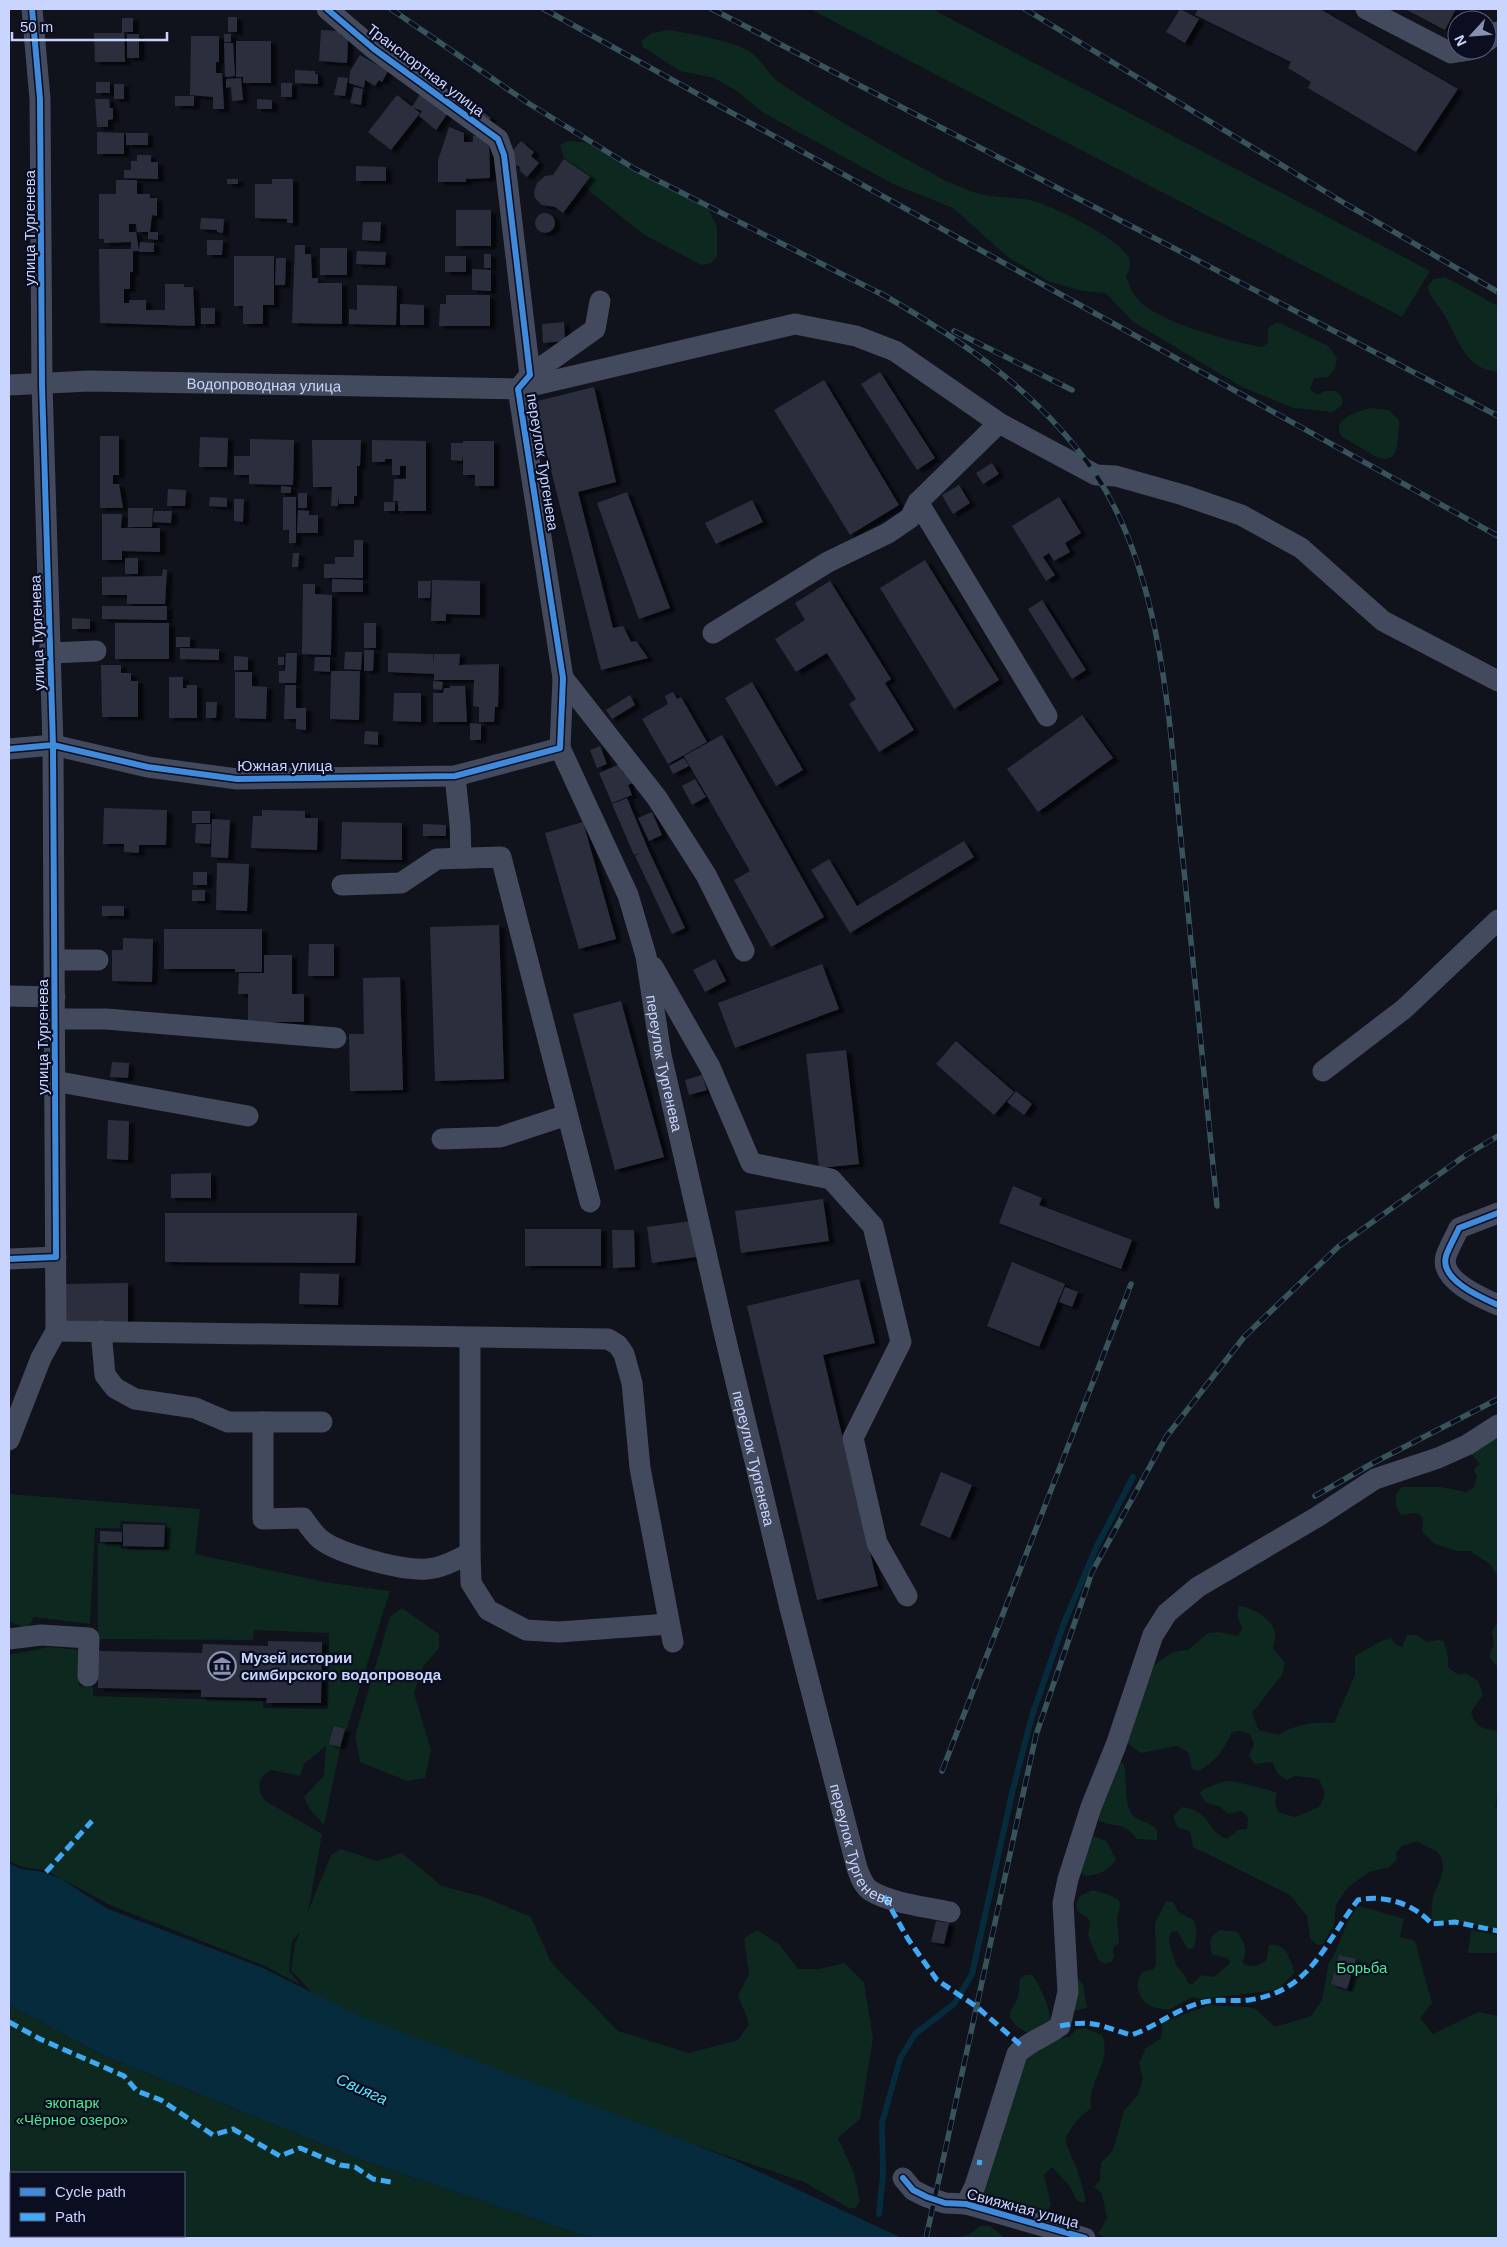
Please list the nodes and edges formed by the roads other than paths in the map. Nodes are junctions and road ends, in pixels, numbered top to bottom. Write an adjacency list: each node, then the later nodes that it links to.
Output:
1 (32, 9): 8 (street, улица Тургенева)
2 (327, 9): 5 (street, Транспортная улица)
3 (1366, 9): 4 (street)
4 (1447, 52)
5 (504, 155): 7 (street, переулок Тургенева)
6 (600, 301): 7 (street)
7 (524, 382): 8 (street, Водопроводная улица); 10 (street, Водопроводная улица); 15 (street, переулок Тургенева)
8 (42, 384): 9 (street, Водопроводная улица); 14 (street, улица Тургенева)
9 (9, 385)
10 (999, 423): 11 (street); 16 (street, Водопроводная улица)
11 (918, 502): 12 (street); 17 (street)
12 (714, 633)
13 (96, 651): 14 (street)
14 (50, 652): 18 (street, улица Тургенева)
15 (563, 678): 19 (street, переулок Тургенева); 25 (street)
16 (1498, 680)
17 (1047, 716)
18 (53, 745): 20 (street, Южная улица); 21 (street, Южная улица); 27 (street, улица Тургенева)
19 (560, 748): 21 (street, Южная улица); 26 (street, переулок Тургенева)
20 (9, 749)
21 (454, 776): 22 (street)
22 (461, 858): 23 (street); 35 (street)
23 (342, 885)
24 (1498, 920): 33 (street)
25 (744, 951)
26 (646, 956): 51 (street); 54 (street, переулок Тургенева)
27 (54, 960): 28 (street); 30 (street, улица Тургенева)
28 (98, 960)
29 (9, 996): 30 (street)
30 (55, 997): 31 (street, улица Тургенева)
31 (55, 1019): 32 (street); 34 (street, улица Тургенева)
32 (336, 1038)
33 (1323, 1071)
34 (54, 1081): 36 (street); 40 (street, улица Тургенева)
35 (567, 1115): 37 (street); 38 (street)
36 (248, 1116)
37 (442, 1139)
38 (590, 1202)
39 (1498, 1213): 42 (street)
40 (56, 1257): 41 (street); 43 (street, улица Тургенева)
41 (9, 1259)
42 (1498, 1306)
43 (56, 1331): 44 (street); 49 (street)
44 (101, 1331): 45 (street); 46 (street)
45 (470, 1338): 50 (street); 50 (street)
46 (263, 1422): 47 (street); 50 (street)
47 (322, 1422)
48 (1498, 1425): 56 (street)
49 (9, 1440)
50 (470, 1553)
51 (907, 1596)
52 (9, 1639): 53 (street)
53 (88, 1676)
54 (950, 1912)
55 (902, 2178): 56 (street, Свияжная улица)
56 (966, 2204): 57 (street, Свияжная улица)
57 (1086, 2238)

